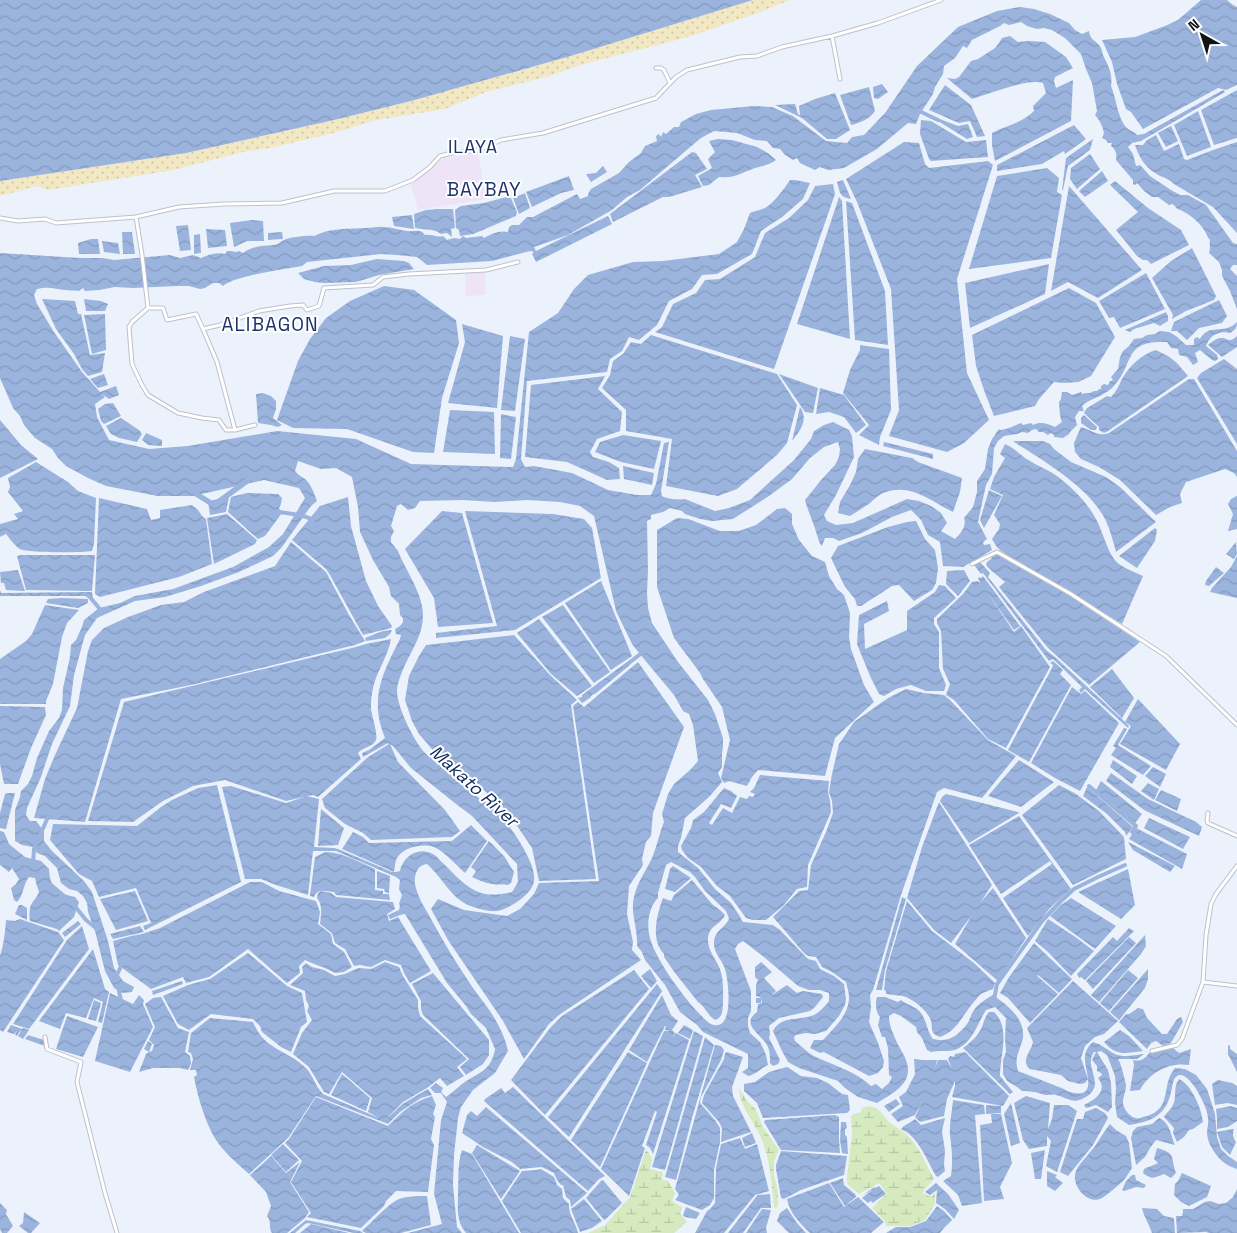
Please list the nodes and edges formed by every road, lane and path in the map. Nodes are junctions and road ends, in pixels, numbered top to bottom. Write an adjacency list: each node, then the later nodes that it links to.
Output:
1 (941, 0): 2 (street)
2 (832, 36): 4 (street); 5 (street)
3 (656, 68): 5 (street)
4 (840, 79)
5 (670, 84): 6 (street)
6 (136, 217): 7 (street); 9 (street)
7 (0, 218)
8 (518, 262): 10 (street)
9 (148, 308): 10 (street); 12 (street)
10 (204, 329): 12 (street)
11 (255, 425): 12 (street)
12 (236, 430)
13 (972, 564): 14 (street)
14 (1237, 726)
15 (1208, 813): 16 (street)
16 (1237, 836)
17 (1237, 866): 18 (street)
18 (1202, 982): 19 (street); 21 (street)
19 (1237, 986)
20 (45, 1037): 22 (street)
21 (1152, 1051)
22 (117, 1233)

